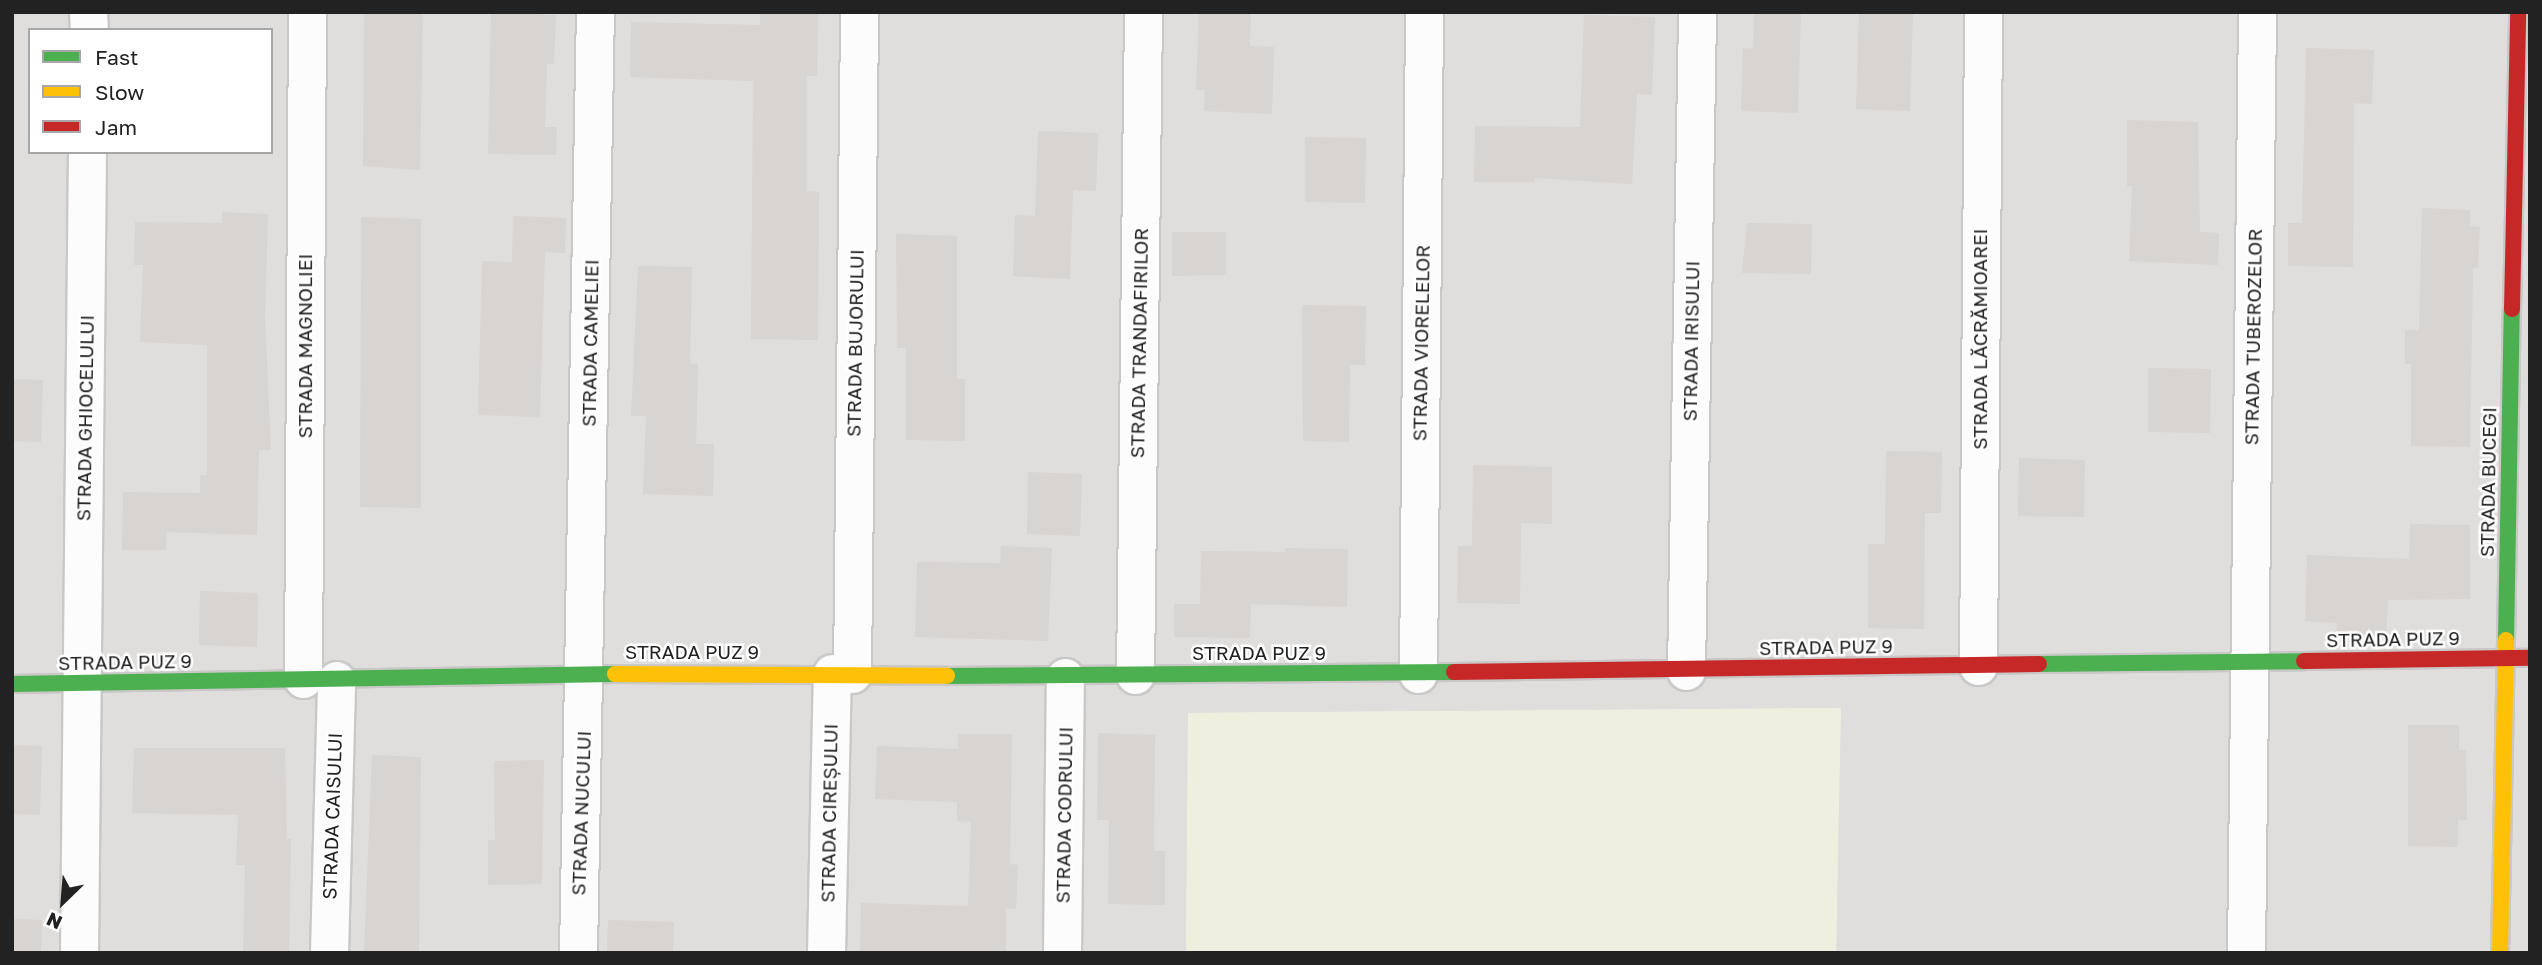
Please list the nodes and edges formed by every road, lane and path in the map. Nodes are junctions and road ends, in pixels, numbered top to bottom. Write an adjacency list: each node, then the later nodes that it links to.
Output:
1 (307, 12): 21 (street, STRADA MAGNOLIEI)
2 (595, 12): 16 (street, STRADA CAMELIEI)
3 (859, 12): 17 (street, STRADA BUJORULUI)
4 (1143, 12): 19 (street, STRADA TRANDAFIRILOR)
5 (1424, 12): 18 (street, STRADA VIORELELOR)
6 (1696, 12): 15 (street, STRADA IRISULUI)
7 (1983, 12): 14 (street, STRADA LĂCRĂMIOAREI)
8 (2257, 12): 13 (street, STRADA TUBEROZELOR)
9 (2518, 12): 12 (street, STRADA BUCEGI)
10 (88, 154): 23 (street, STRADA GHIOCELULUI)
11 (2530, 657): 12 (street, STRADA PUZ 9)
12 (2506, 658): 13 (street, STRADA PUZ 9); 30 (street, STRADA BUCEGI)
13 (2248, 662): 14 (street, STRADA PUZ 9); 29 (street, STRADA TUBEROZELOR)
14 (1978, 666): 15 (street, STRADA PUZ 9)
15 (1686, 671): 18 (street, STRADA PUZ 9)
16 (585, 674): 17 (street, STRADA PUZ 9); 21 (street, STRADA PUZ 9); 26 (street, STRADA NUCULUI)
17 (842, 674): 20 (street, STRADA PUZ 9); 27 (street, STRADA CIREȘULUI)
18 (1418, 674): 19 (street, STRADA PUZ 9)
19 (1135, 675): 20 (street, STRADA PUZ 9)
20 (1065, 677): 28 (street, STRADA CODRULUI)
21 (320, 679): 23 (street, STRADA PUZ 9); 25 (street, STRADA CAISULUI)
22 (12, 684): 23 (street, STRADA PUZ 9)
23 (83, 684): 24 (street, STRADA GHIOCELULUI)
24 (79, 953)
25 (329, 953)
26 (578, 953)
27 (826, 953)
28 (1062, 953)
29 (2246, 953)
30 (2500, 953)

